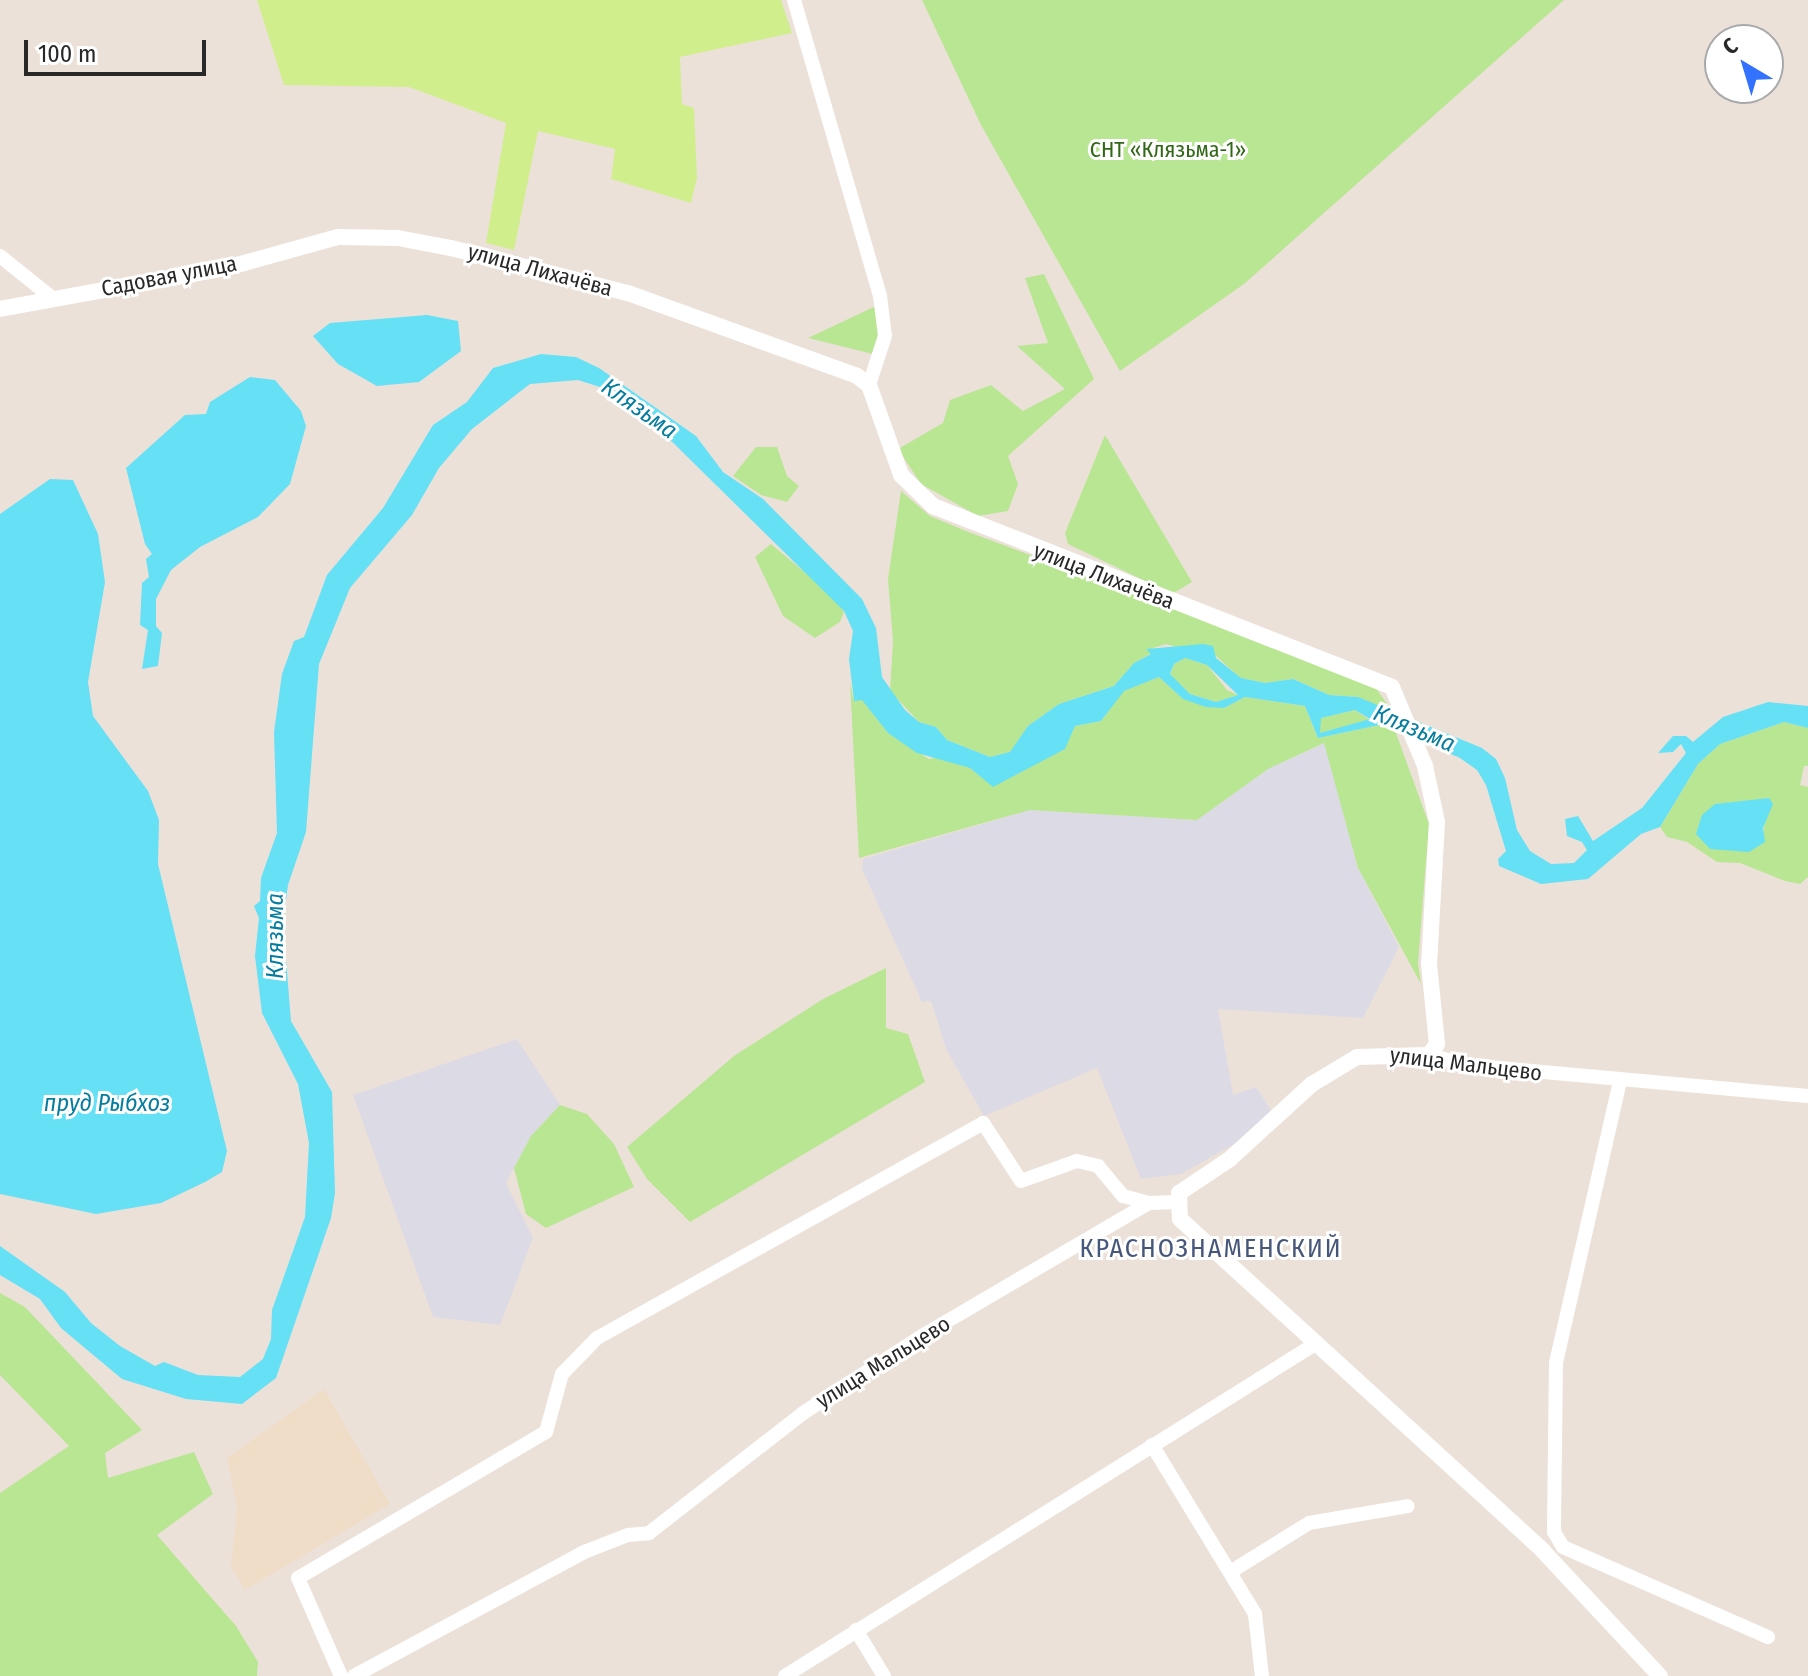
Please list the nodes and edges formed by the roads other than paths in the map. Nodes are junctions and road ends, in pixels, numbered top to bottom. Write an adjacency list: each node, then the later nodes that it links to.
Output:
1 (794, 0): 6 (street)
2 (338, 237): 4 (street, Садовая улица); 6 (street, улица Лихачёва)
3 (0, 256): 4 (street)
4 (51, 297): 5 (street, Садовая улица)
5 (0, 309)
6 (869, 385): 7 (street, улица Лихачёва)
7 (1429, 1055): 8 (street, улица Мальцево); 10 (street, улица Мальцево)
8 (1620, 1081): 9 (street, улица Мальцево); 15 (street)
9 (1808, 1096)
10 (1177, 1202): 11 (street, улица Мальцево); 12 (street)
11 (1149, 1203): 20 (street); 21 (street, улица Мальцево)
12 (1315, 1344): 13 (street); 16 (street)
13 (1152, 1445): 17 (street); 18 (street)
14 (1408, 1506): 17 (street)
15 (1557, 1540): 16 (street); 19 (street)
16 (1543, 1551): 25 (street)
17 (1232, 1571): 24 (street)
18 (856, 1630): 22 (street); 23 (street)
19 (1768, 1637)
20 (341, 1676)
21 (354, 1676)
22 (785, 1676)
23 (884, 1676)
24 (1262, 1676)
25 (1660, 1676)

